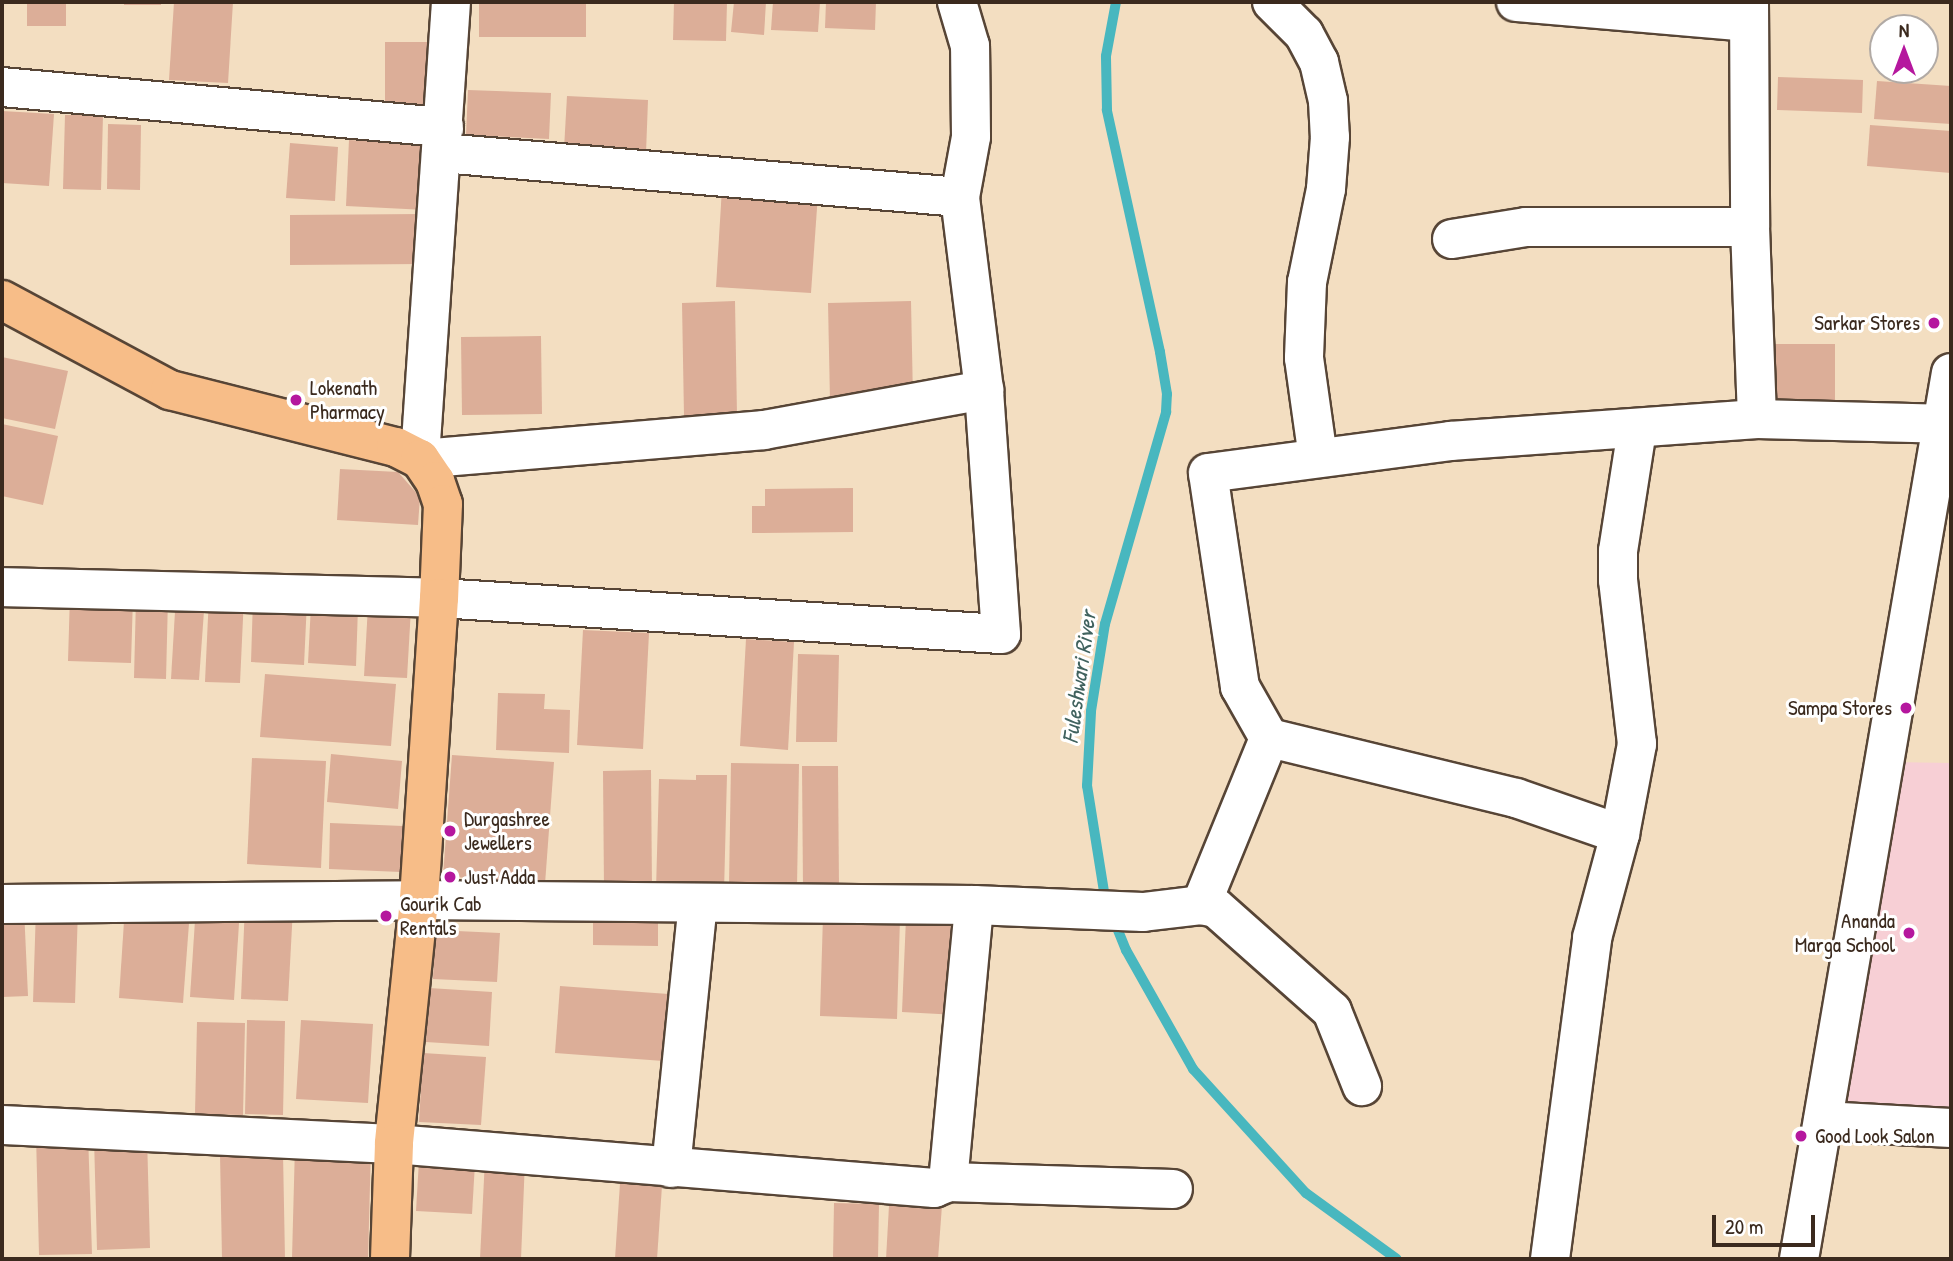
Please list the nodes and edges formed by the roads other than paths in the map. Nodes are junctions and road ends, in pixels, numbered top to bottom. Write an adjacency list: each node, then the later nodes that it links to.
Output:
1 (451, 2): 7 (street)
2 (957, 2): 8 (street)
3 (1272, 2): 17 (street)
4 (1516, 2): 5 (street)
5 (1748, 12): 9 (street)
6 (2, 87): 7 (street)
7 (443, 140): 8 (street); 18 (street)
8 (960, 197): 13 (street)
9 (1750, 227): 10 (street); 14 (street)
10 (1452, 239)
11 (2, 300): 18 (main road)
12 (1951, 373): 15 (street)
13 (984, 390): 18 (street); 20 (street)
14 (1757, 419): 15 (street); 16 (street)
15 (1947, 424): 29 (street)
16 (1637, 429): 17 (street); 22 (street)
17 (1318, 458): 21 (street)
18 (420, 459): 20 (main road)
19 (2, 587): 20 (street)
20 (439, 598): 23 (main road)
21 (1269, 738): 22 (street); 27 (street)
22 (1620, 834): 37 (street)
23 (419, 900): 24 (street); 25 (street); 32 (main road)
24 (698, 903): 26 (street); 33 (street)
25 (2, 904)
26 (974, 905): 27 (street); 34 (street)
27 (1201, 905): 28 (street)
28 (1362, 1086)
29 (1824, 1121): 31 (street); 38 (street)
30 (2, 1125): 32 (street)
31 (1951, 1128)
32 (394, 1144): 33 (street); 36 (main road)
33 (671, 1168): 34 (street)
34 (948, 1182): 35 (street)
35 (1173, 1189)
36 (390, 1259)
37 (1550, 1259)
38 (1799, 1259)

